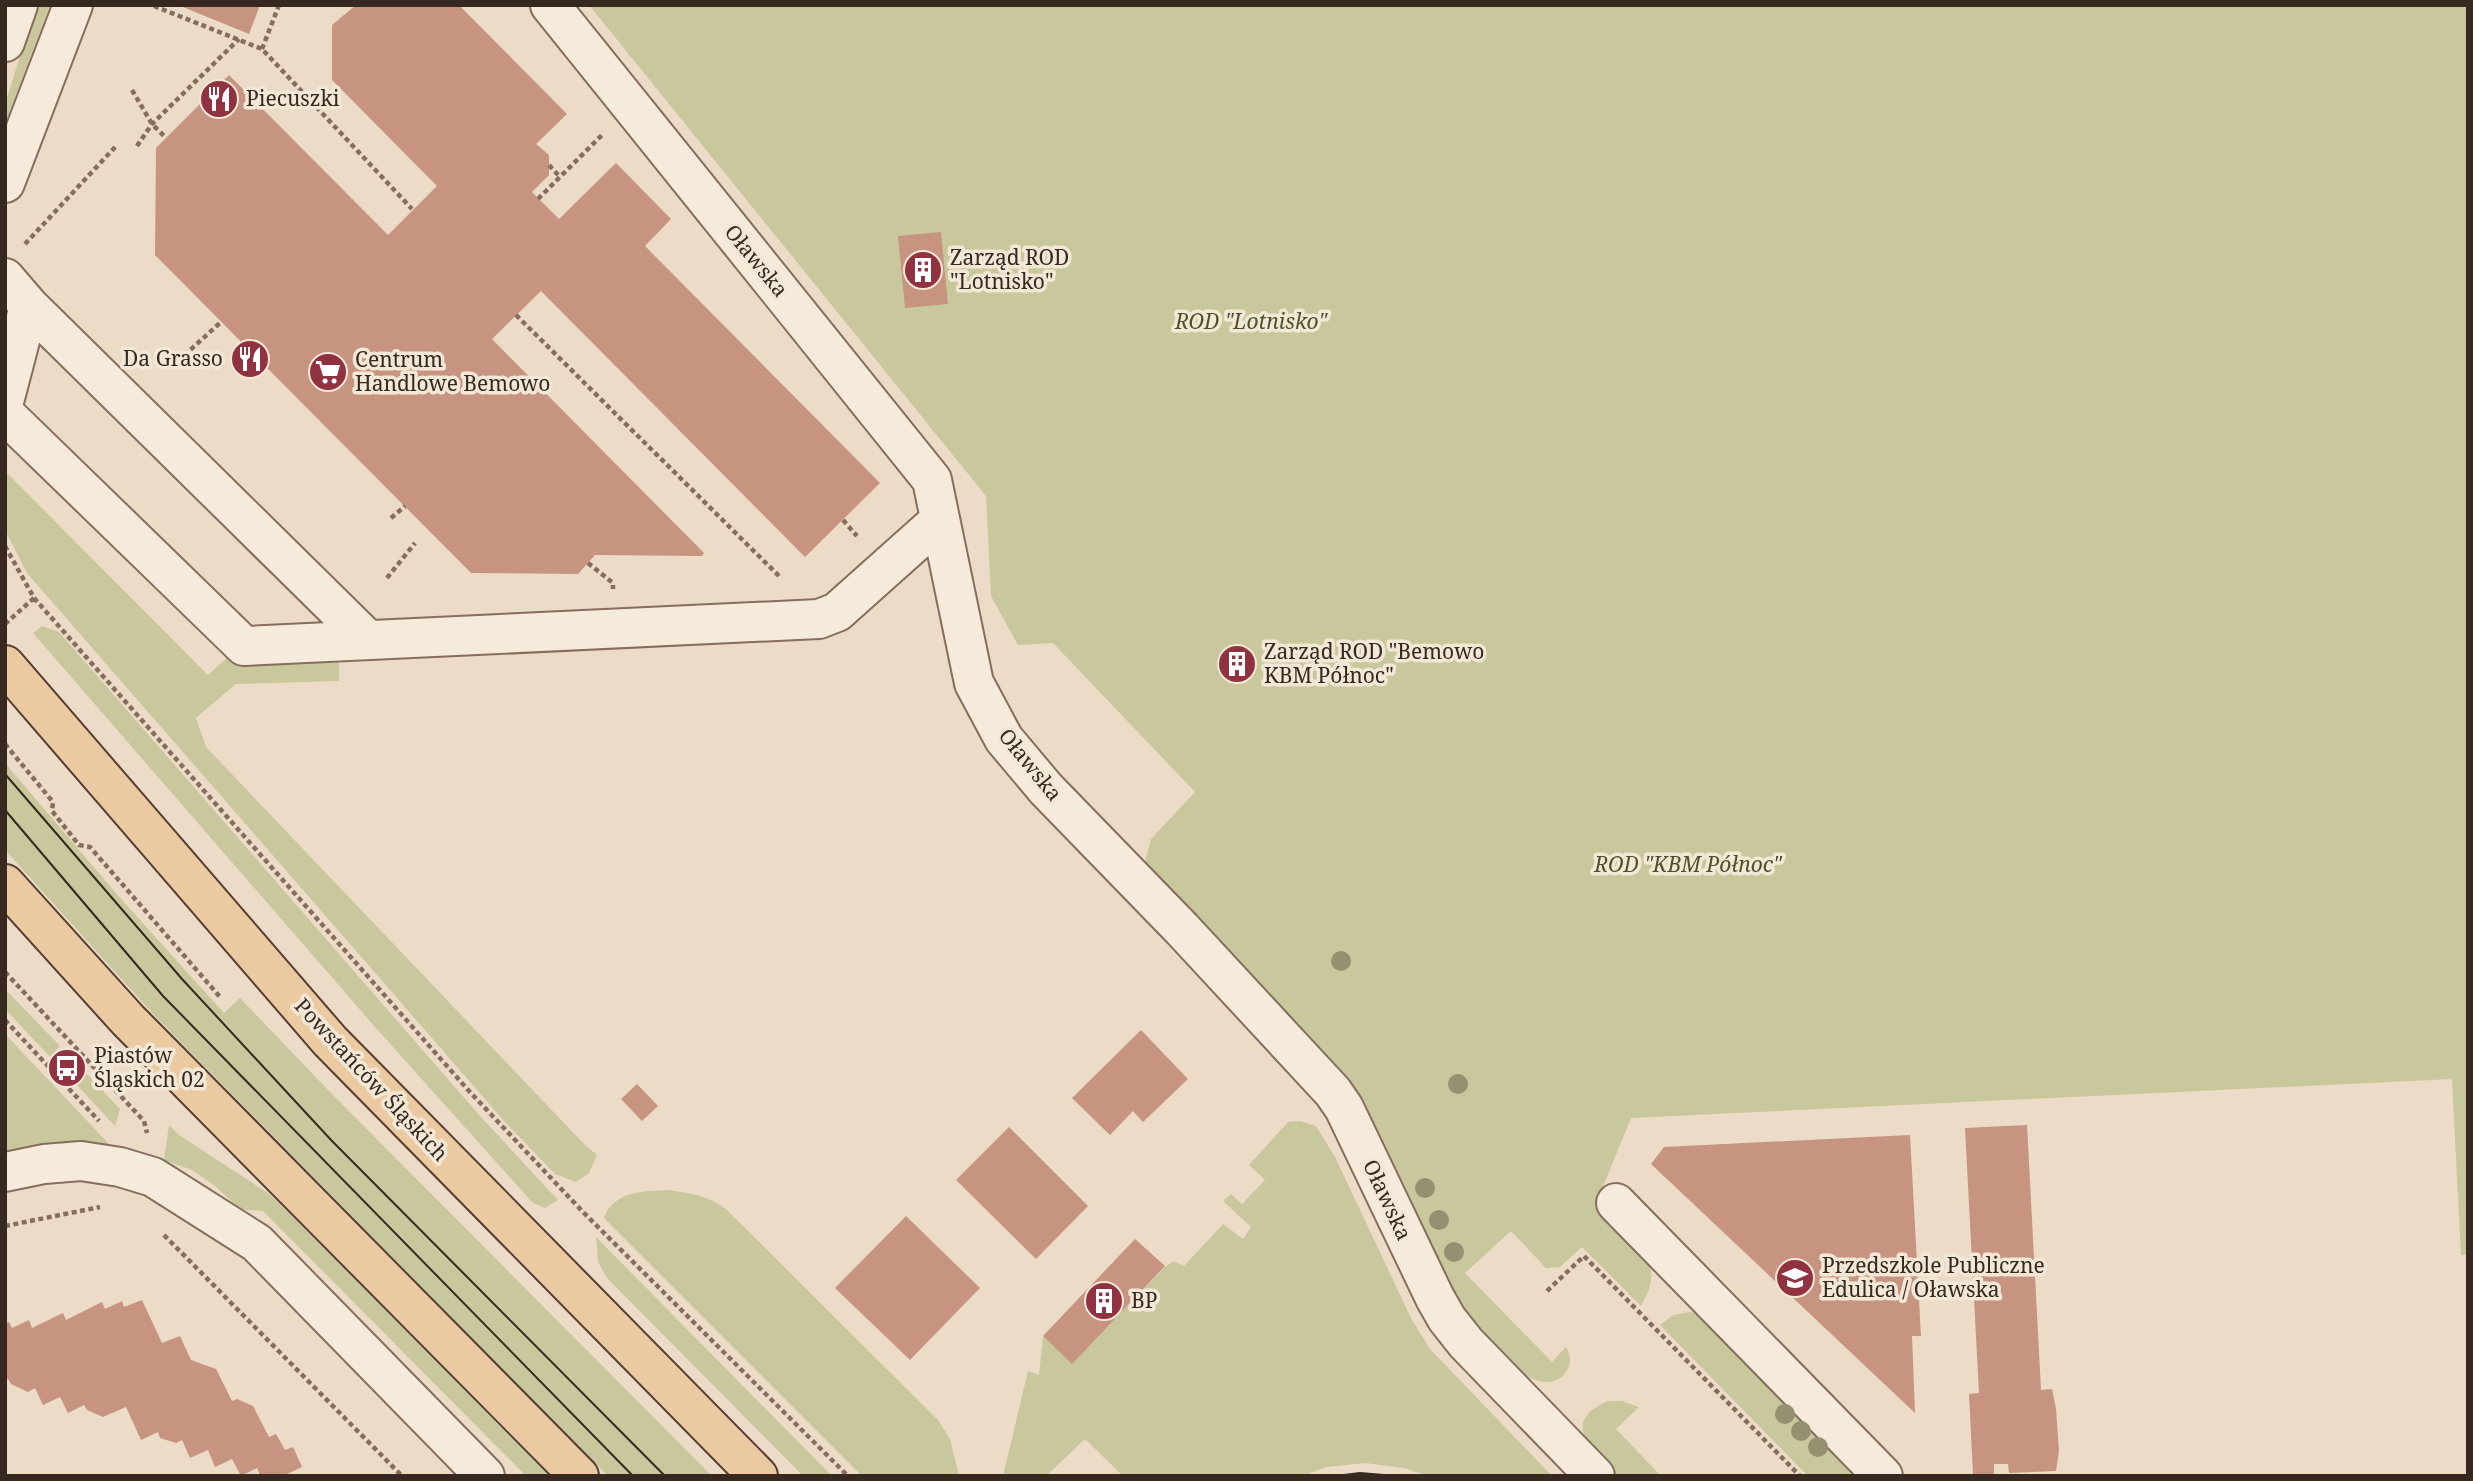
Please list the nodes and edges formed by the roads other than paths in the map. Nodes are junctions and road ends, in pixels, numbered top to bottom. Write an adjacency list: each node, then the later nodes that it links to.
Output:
1 (18, 5): 4 (street)
2 (73, 5): 5 (street)
3 (550, 5): 9 (street, Oławska)
4 (5, 43)
5 (5, 183)
6 (17, 292): 7 (street); 10 (street)
7 (5, 398)
8 (5, 414): 10 (street)
9 (940, 520): 10 (street); 18 (street, Oławska)
10 (368, 640)
11 (5, 665): 17 (main road, Powstańców Śląskich)
12 (5, 884): 16 (main road)
13 (5, 1172): 15 (street)
14 (1616, 1203): 19 (street)
15 (485, 1476)
16 (579, 1476)
17 (758, 1476)
18 (1595, 1476)
19 (1883, 1476)

